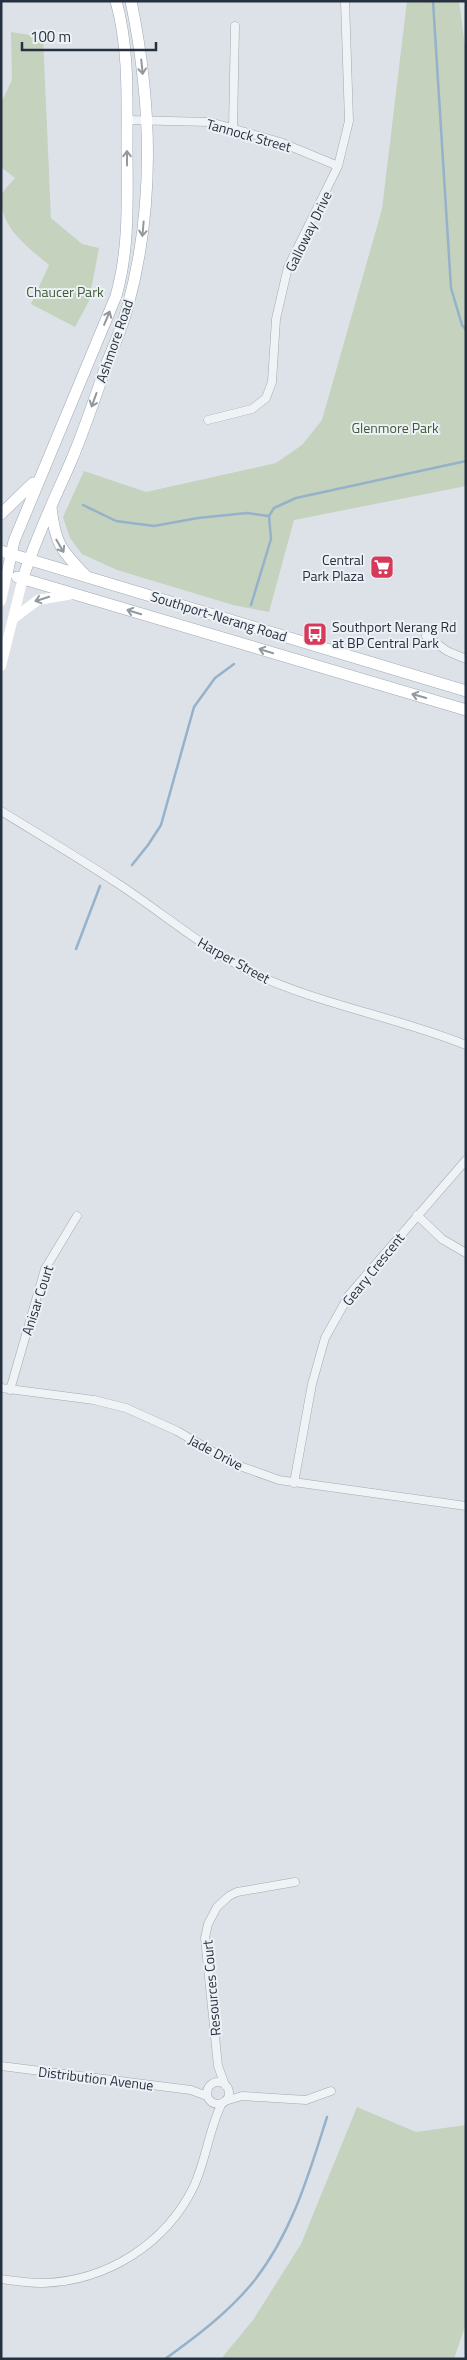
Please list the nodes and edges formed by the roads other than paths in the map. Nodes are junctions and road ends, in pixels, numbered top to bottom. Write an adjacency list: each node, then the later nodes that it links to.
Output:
1 (116, 1): 6 (main road, Ashmore Road)
2 (131, 1): 5 (main road, Ashmore Road, one-way to 5)
3 (345, 1): 8 (street, Galloway Drive)
4 (235, 26): 7 (street)
5 (148, 119): 6 (street, Tannock Street); 7 (street, Tannock Street); 11 (main road, Ashmore Road, one-way to 11)
6 (127, 120): 10 (main road, Ashmore Road, one-way to 6)
7 (233, 128): 8 (street, Tannock Street)
8 (338, 166): 9 (street, Galloway Drive)
9 (208, 420)
10 (40, 477): 12 (main road); 13 (main road, Ashmore Road)
11 (51, 505): 14 (main road, Ashmore Road); 17 (main road, one-way to 17)
12 (1, 514)
13 (6, 553): 14 (main road, Southport-Nerang Road); 15 (main road, Ashmore Road)
14 (29, 560): 16 (main road, Ashmore Road); 17 (main road, Southport-Nerang Road)
15 (4, 573): 16 (main road, Southport-Nerang Road); 19 (main road, Ashmore Road)
16 (23, 578): 18 (main road, Southport-Nerang Road); 20 (main road, Ashmore Road)
17 (88, 578): 24 (main road, Southport-Nerang Road)
18 (76, 594): 20 (main road, one-way to 20); 25 (main road, Southport-Nerang Road, one-way to 18)
19 (1, 601)
20 (14, 618): 23 (main road, Ashmore Road)
21 (426, 636): 22 (street)
22 (466, 659)
23 (1, 666)
24 (466, 691)
25 (466, 710)
26 (1, 810): 27 (street, Harper Street)
27 (466, 1045)
28 (466, 1160): 29 (street, Geary Crescent)
29 (417, 1215): 31 (street); 34 (street, Geary Crescent)
30 (77, 1216): 33 (street, Anisar Court)
31 (466, 1253)
32 (1, 1388): 33 (street, Jade Drive)
33 (10, 1390): 34 (street, Jade Drive)
34 (294, 1483): 35 (street, Jade Drive)
35 (466, 1506)
36 (295, 1882): 38 (street, Resources Court)
37 (1, 2066): 41 (street, Distribution Avenue)
38 (218, 2066): 39 (street); 40 (street)
39 (210, 2085): 40 (street); 41 (street); 44 (street)
40 (227, 2086): 43 (street); 45 (street)
41 (192, 2090): 44 (street)
42 (331, 2092): 43 (street)
43 (242, 2096): 45 (street)
44 (208, 2098): 45 (street); 46 (street)
45 (224, 2102): 46 (street)
46 (214, 2118): 47 (street)
47 (1, 2279)

